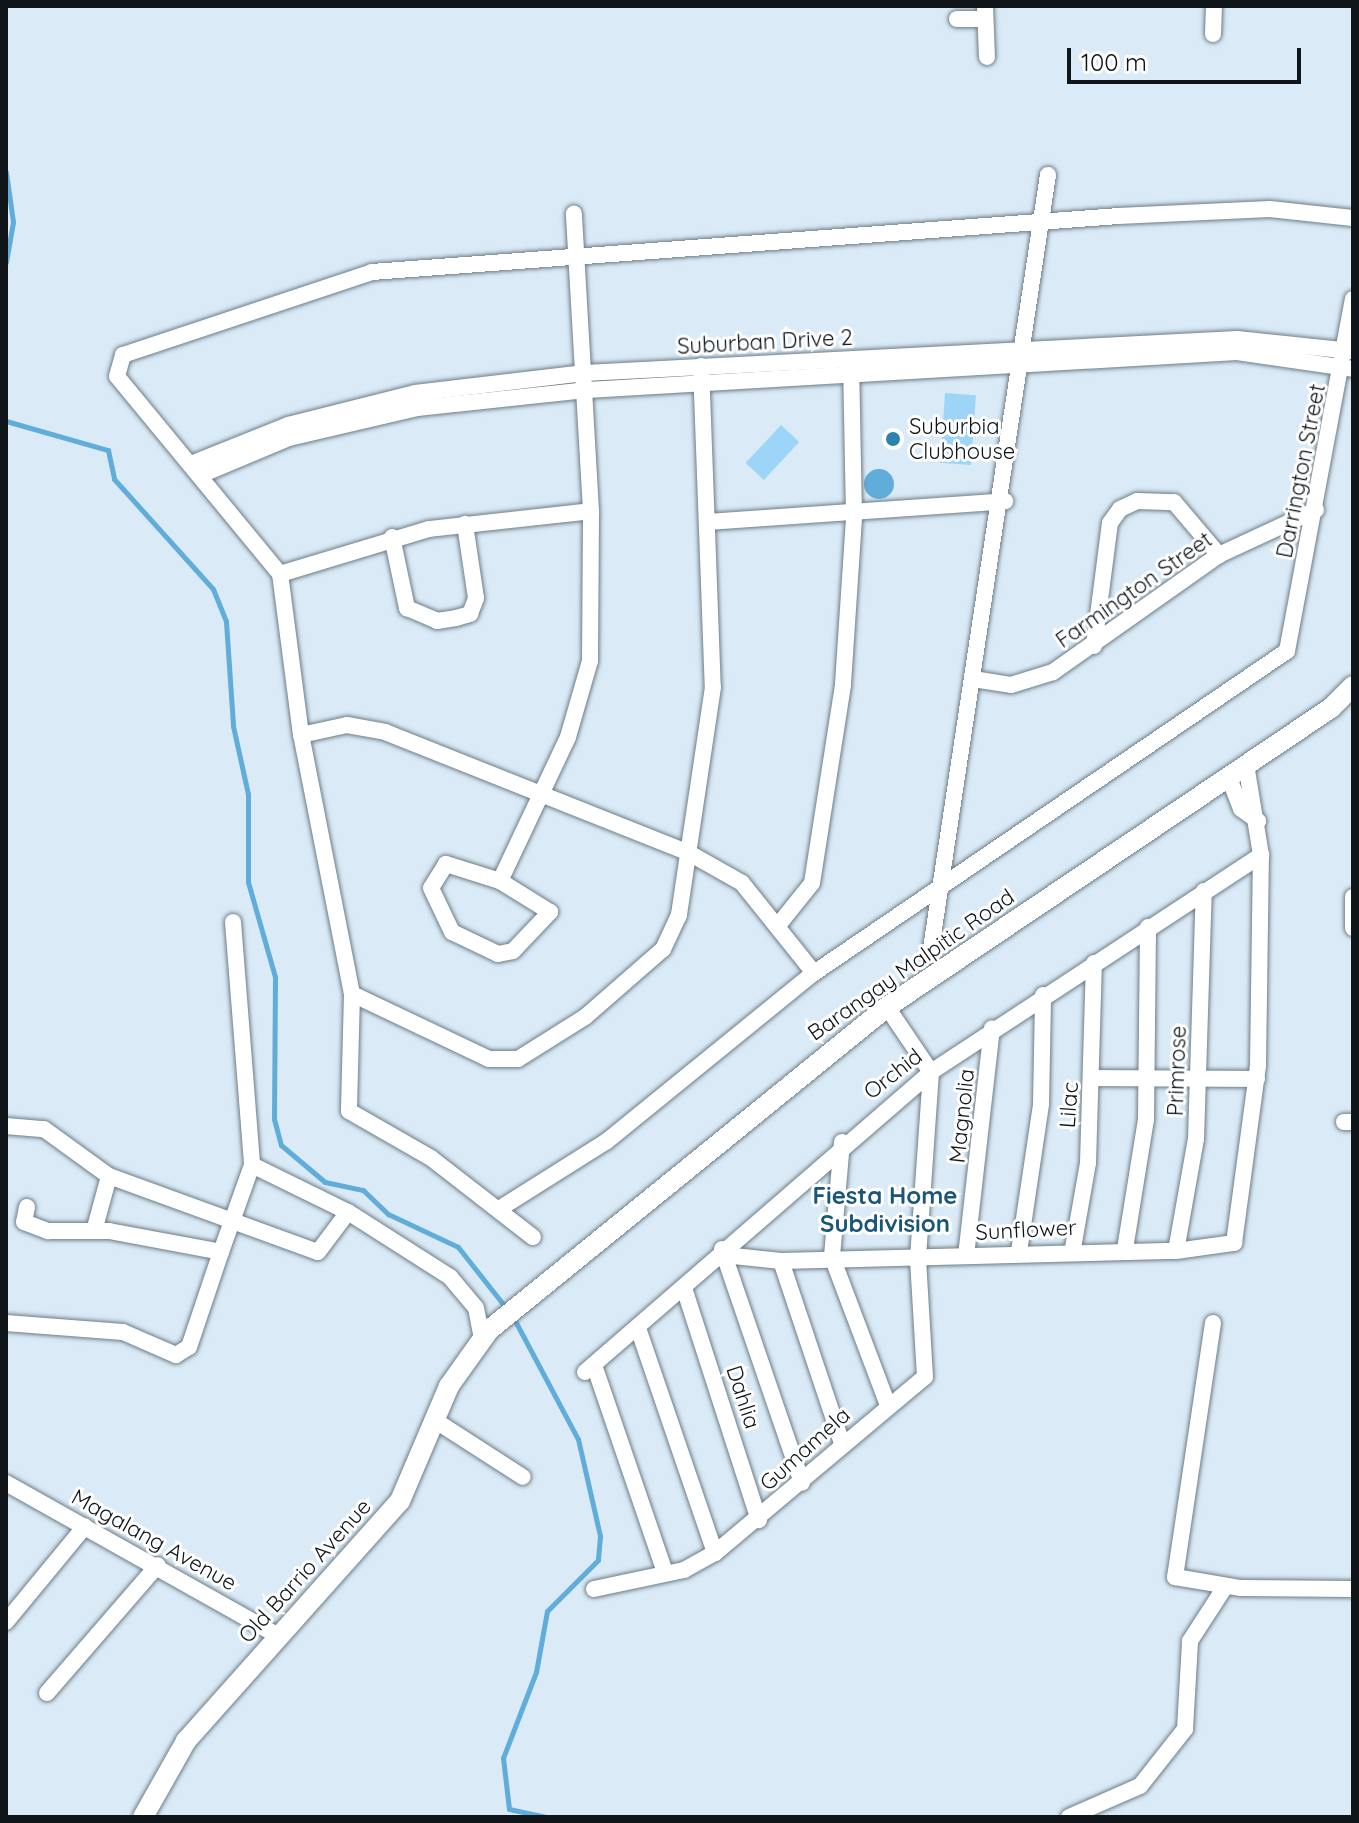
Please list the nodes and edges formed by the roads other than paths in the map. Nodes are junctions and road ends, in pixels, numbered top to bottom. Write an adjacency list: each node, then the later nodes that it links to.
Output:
1 (1214, 6): 4 (street)
2 (985, 12): 3 (street); 5 (street)
3 (957, 19)
4 (1213, 34)
5 (987, 57)
6 (1048, 175): 9 (street)
7 (574, 213): 10 (street)
8 (1353, 218): 9 (street)
9 (1041, 225): 10 (street); 13 (street)
10 (577, 255): 17 (street); 18 (street)
11 (1353, 299): 12 (street, Darrington Street)
12 (1348, 350): 13 (street, Suburban Drive 2); 15 (street, Darrington Street)
13 (1024, 353): 14 (street, Suburban Drive 2); 15 (street, Suburban Drive 2); 19 (street)
14 (852, 366): 16 (street, Suburban Drive 2); 22 (street)
15 (1348, 368): 20 (street, Darrington Street)
16 (701, 375): 17 (street, Suburban Drive 2); 23 (street)
17 (586, 382): 18 (street, Suburban Drive 2); 21 (street)
18 (196, 469): 27 (street)
19 (1005, 501): 22 (street); 29 (street)
20 (1316, 510): 26 (street, Farmington Street); 41 (street, Darrington Street)
21 (591, 511): 24 (street); 35 (street)
22 (854, 517): 23 (street); 45 (street)
23 (708, 522): 38 (street)
24 (465, 524): 25 (street); 25 (street)
25 (392, 537): 27 (street)
26 (1219, 555): 28 (street, Farmington Street); 28 (street)
27 (280, 574): 31 (street)
28 (1094, 646): 29 (street, Farmington Street)
29 (973, 679): 41 (street)
30 (1353, 686): 32 (street, Barangay Malpitic Road)
31 (301, 735): 35 (street); 51 (street)
32 (1246, 764): 33 (street, Barangay Malpitic Road); 34 (street)
33 (1228, 775): 36 (street); 53 (street, Barangay Malpitic Road)
34 (1254, 791): 36 (street); 37 (street)
35 (542, 794): 38 (street); 40 (street)
36 (1238, 801): 37 (street)
37 (1258, 821): 39 (street)
38 (689, 853): 45 (street); 51 (street)
39 (1261, 855): 42 (street, Orchid); 58 (street)
40 (500, 881): 40 (street)
41 (945, 882): 48 (street); 50 (street)
42 (1204, 891): 46 (street, Orchid); 59 (street, Primrose)
43 (1353, 897): 47 (street)
44 (233, 922): 62 (street)
45 (780, 923): 50 (street)
46 (1148, 927): 49 (street, Orchid); 56 (street)
47 (1353, 928)
48 (930, 955)
49 (1094, 963): 52 (street, Orchid); 57 (street, Lilac)
50 (814, 973): 65 (street)
51 (352, 994): 65 (street)
52 (1043, 995): 54 (street, Orchid); 75 (street)
53 (887, 1007): 55 (street); 81 (street, Barangay Malpitic Road)
54 (992, 1028): 55 (street, Orchid); 76 (street, Magnolia)
55 (931, 1072): 61 (street, Orchid); 78 (street)
56 (1149, 1077): 57 (street); 59 (street); 71 (street)
57 (1093, 1078): 70 (street, Lilac)
58 (1257, 1079): 59 (street); 72 (street, Sunflower)
59 (1199, 1080): 72 (street, Primrose)
60 (6, 1126): 63 (street)
61 (842, 1142): 74 (street, Orchid); 77 (street)
62 (252, 1165): 66 (street); 67 (street)
63 (109, 1176): 67 (street); 68 (street)
64 (27, 1207): 68 (street)
65 (499, 1209): 69 (street)
66 (348, 1212): 67 (street); 85 (street)
67 (236, 1223): 73 (street)
68 (94, 1231): 73 (street)
69 (533, 1237)
70 (1073, 1248): 71 (street, Sunflower); 75 (street, Sunflower)
71 (1125, 1249): 72 (street, Sunflower)
72 (1176, 1251)
73 (221, 1252): 82 (street)
74 (723, 1252): 79 (street, Sunflower); 80 (street, Orchid); 91 (street)
75 (1019, 1252): 76 (street, Sunflower)
76 (966, 1256): 78 (street, Sunflower)
77 (832, 1257): 78 (street, Sunflower); 79 (street, Sunflower); 86 (street)
78 (918, 1258): 86 (street, Gumamela)
79 (781, 1261): 88 (street)
80 (684, 1288): 84 (street, Orchid); 92 (street, Dahlia)
81 (514, 1308): 85 (street, Old Barrio Avenue)
82 (6, 1323)
83 (1213, 1323): 97 (street)
84 (638, 1328): 94 (street); 96 (street, Orchid)
85 (485, 1335): 87 (street, Old Barrio Avenue)
86 (888, 1405): 88 (street, Gumamela)
87 (436, 1421): 89 (street); 101 (street, Old Barrio Avenue)
88 (842, 1443): 91 (street, Gumamela)
89 (523, 1477)
90 (6, 1483): 93 (street, Magalang Avenue)
91 (802, 1483): 92 (street, Gumamela)
92 (759, 1520): 94 (street, Gumamela)
93 (85, 1526): 95 (street, Magalang Avenue); 100 (street)
94 (715, 1553): 96 (street, Gumamela)
95 (158, 1565): 101 (street, Magalang Avenue); 102 (street)
96 (665, 1572): 98 (street, Gumamela)
97 (1225, 1587): 99 (street); 104 (street)
98 (594, 1589)
99 (1353, 1589)
100 (6, 1622)
101 (279, 1636): 103 (street, Old Barrio Avenue)
102 (47, 1693)
103 (143, 1817)
104 (1069, 1817)

